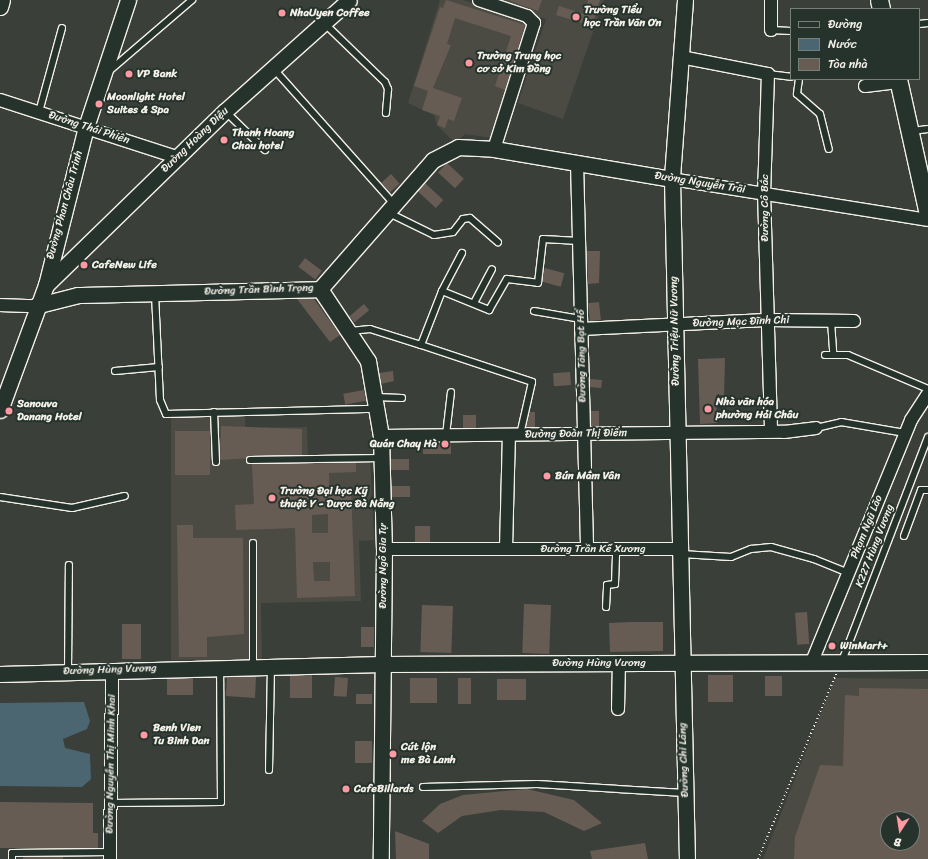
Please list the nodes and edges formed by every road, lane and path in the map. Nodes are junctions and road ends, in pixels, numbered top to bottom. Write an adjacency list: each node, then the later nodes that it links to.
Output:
1 (2, 0): 8 (street)
2 (128, 0): 16 (street, Đường Phan Châu Trinh)
3 (192, 0): 16 (lane)
4 (349, 0): 9 (street, Đường Hoàng Diệu)
5 (478, 0): 29 (street)
6 (685, 0): 13 (street, Đường Triệu Nữ Vương)
7 (771, 0): 11 (street)
8 (0, 7)
9 (323, 22): 14 (street, Đường Hoàng Diệu); 24 (lane)
10 (62, 28): 23 (lane)
11 (771, 30): 12 (lane)
12 (790, 31)
13 (681, 57): 15 (street); 34 (street, Đường Triệu Nữ Vương)
14 (273, 67): 22 (street, Đường Hoàng Diệu); 36 (lane)
15 (768, 74): 17 (lane); 35 (street, Đường Cô Bắc)
16 (103, 77): 25 (street, Đường Phan Châu Trinh)
17 (790, 77)
18 (799, 80): 30 (lane)
19 (898, 81): 20 (street); 27 (main road)
20 (865, 86)
21 (0, 100): 23 (street, Đường Thái Phiên)
22 (225, 111): 31 (lane); 32 (street, Đường Hoàng Diệu)
23 (39, 112): 25 (street, Đường Thái Phiên)
24 (386, 113)
25 (86, 126): 32 (street, Đường Thái Phiên); 41 (street, Đường Phan Châu Trinh)
26 (928, 129): 27 (lane)
27 (910, 132): 37 (main road)
28 (472, 146): 29 (street, Đường Nguyễn Trãi); 36 (street, Đường Trần Bình Trọng)
29 (494, 149): 33 (street, Đường Nguyễn Trãi)
30 (829, 149)
31 (265, 150)
32 (177, 157): 43 (street, Đường Hoàng Diệu)
33 (577, 163): 34 (street, Đường Nguyễn Trãi); 39 (street, Đường Tăng Bạt Hổ)
34 (672, 179): 35 (street, Đường Nguyễn Trãi); 57 (street, Đường Triệu Nữ Vương)
35 (764, 192): 38 (street, Đường Nguyễn Trãi); 53 (street, Đường Cô Bắc)
36 (391, 208): 40 (lane); 46 (street, Đường Trần Bình Trọng)
37 (928, 214)
38 (928, 220)
39 (579, 241): 49 (lane); 56 (street, Đường Tăng Bạt Hổ)
40 (498, 242)
41 (54, 247): 43 (street); 45 (street, Đường Phan Châu Trinh)
42 (462, 253): 47 (lane)
43 (72, 259): 45 (street, Đường Hoàng Diệu)
44 (492, 269): 49 (lane)
45 (46, 285): 51 (street, Đường Phan Châu Trinh)
46 (320, 289): 48 (street, Đường Trần Bình Trọng); 58 (street, Đường Ngô Gia Tự)
47 (442, 291): 49 (lane); 59 (lane)
48 (155, 294): 51 (street, Đường Trần Bình Trọng); 62 (lane)
49 (474, 304)
50 (0, 305): 51 (street)
51 (35, 306): 69 (street, Đường Phan Châu Trinh)
52 (534, 311): 56 (lane)
53 (766, 320): 54 (street, Đường Mạc Đĩnh Chi); 57 (street, Đường Mạc Đĩnh Chi); 72 (street, Đường Cô Bắc)
54 (831, 321): 55 (street, Đường Mạc Đĩnh Chi); 60 (lane)
55 (854, 321)
56 (581, 324): 57 (street, Đường Mạc Đĩnh Chi); 77 (street, Đường Tăng Bạt Hổ)
57 (674, 325): 73 (street, Đường Triệu Nữ Vương)
58 (350, 331): 59 (lane); 68 (street, Đường Ngô Gia Tự)
59 (422, 345): 76 (lane)
60 (833, 353): 61 (lane); 64 (lane)
61 (825, 355)
62 (159, 367): 63 (lane); 70 (lane)
63 (115, 371)
64 (928, 389)
65 (451, 392): 75 (lane)
66 (928, 394): 74 (street, Phạm Ngũ Lão)
67 (402, 398): 68 (lane)
68 (375, 403): 70 (lane); 78 (street, Đường Ngô Gia Tự)
69 (0, 410)
70 (214, 412): 82 (lane)
71 (816, 428): 72 (street, Đường Đoàn Thị Điểm); 74 (lane)
72 (771, 431): 73 (street, Đường Đoàn Thị Điểm)
73 (676, 433): 77 (street, Đường Đoàn Thị Điểm); 92 (street, Đường Triệu Nữ Vương)
74 (905, 434): 94 (street, Phạm Ngũ Lão)
75 (446, 435): 76 (street, Đường Đoàn Thị Điểm); 78 (street, Đường Đoàn Thị Điểm)
76 (514, 435): 77 (street, Đường Đoàn Thị Điểm); 88 (street)
77 (584, 435): 90 (street, Đường Tăng Bạt Hổ)
78 (381, 436): 80 (street, Đường Ngô Gia Tự)
79 (928, 437): 98 (lane, K227 Hùng Vương)
80 (382, 458): 81 (lane); 89 (street, Đường Ngô Gia Tự)
81 (250, 460)
82 (216, 462)
83 (928, 490): 86 (lane)
84 (125, 496): 85 (lane)
85 (0, 497)
86 (904, 536)
87 (253, 543): 104 (lane)
88 (506, 548): 89 (street, Đường Trần Kế Xương); 90 (street, Đường Trần Kế Xương)
89 (384, 549): 100 (street, Đường Ngô Gia Tự)
90 (587, 549): 91 (street, Đường Trần Kế Xương)
91 (616, 549): 92 (street, Đường Trần Kế Xương); 95 (lane)
92 (681, 552): 94 (lane); 97 (street, Đường Triệu Nữ Vương)
93 (70, 565): 106 (lane)
94 (848, 573): 101 (street, Phạm Ngũ Lão)
95 (606, 607)
96 (619, 662): 97 (street, Đường Hùng Vương); 100 (street, Đường Hùng Vương); 108 (street)
97 (681, 662): 101 (street, Đường Hùng Vương); 111 (street, Đường Chi Lăng)
98 (842, 662): 99 (street, Đường Hùng Vương); 101 (street, Đường Hùng Vương); 117 (path)
99 (928, 662)
100 (382, 664): 102 (street, Đường Hùng Vương); 115 (street, Đường Ngô Gia Tự)
101 (811, 664)
102 (271, 666): 104 (street, Đường Hùng Vương); 109 (lane)
103 (220, 667): 104 (street, Đường Hùng Vương); 105 (street, Đường Hùng Vương); 112 (lane)
104 (254, 668)
105 (112, 670): 106 (street, Đường Hùng Vương); 112 (street, Đường Nguyễn Thị Minh Khai)
106 (68, 671): 107 (street, Đường Hùng Vương)
107 (0, 674)
108 (618, 710)
109 (269, 770)
110 (423, 786): 111 (lane)
111 (685, 793): 116 (street, Đường Chi Lăng)
112 (110, 802): 113 (street, Đường Nguyễn Thị Minh Khai)
113 (110, 856): 114 (lane)
114 (12, 859)
115 (381, 859)
116 (687, 859)
117 (758, 859)

